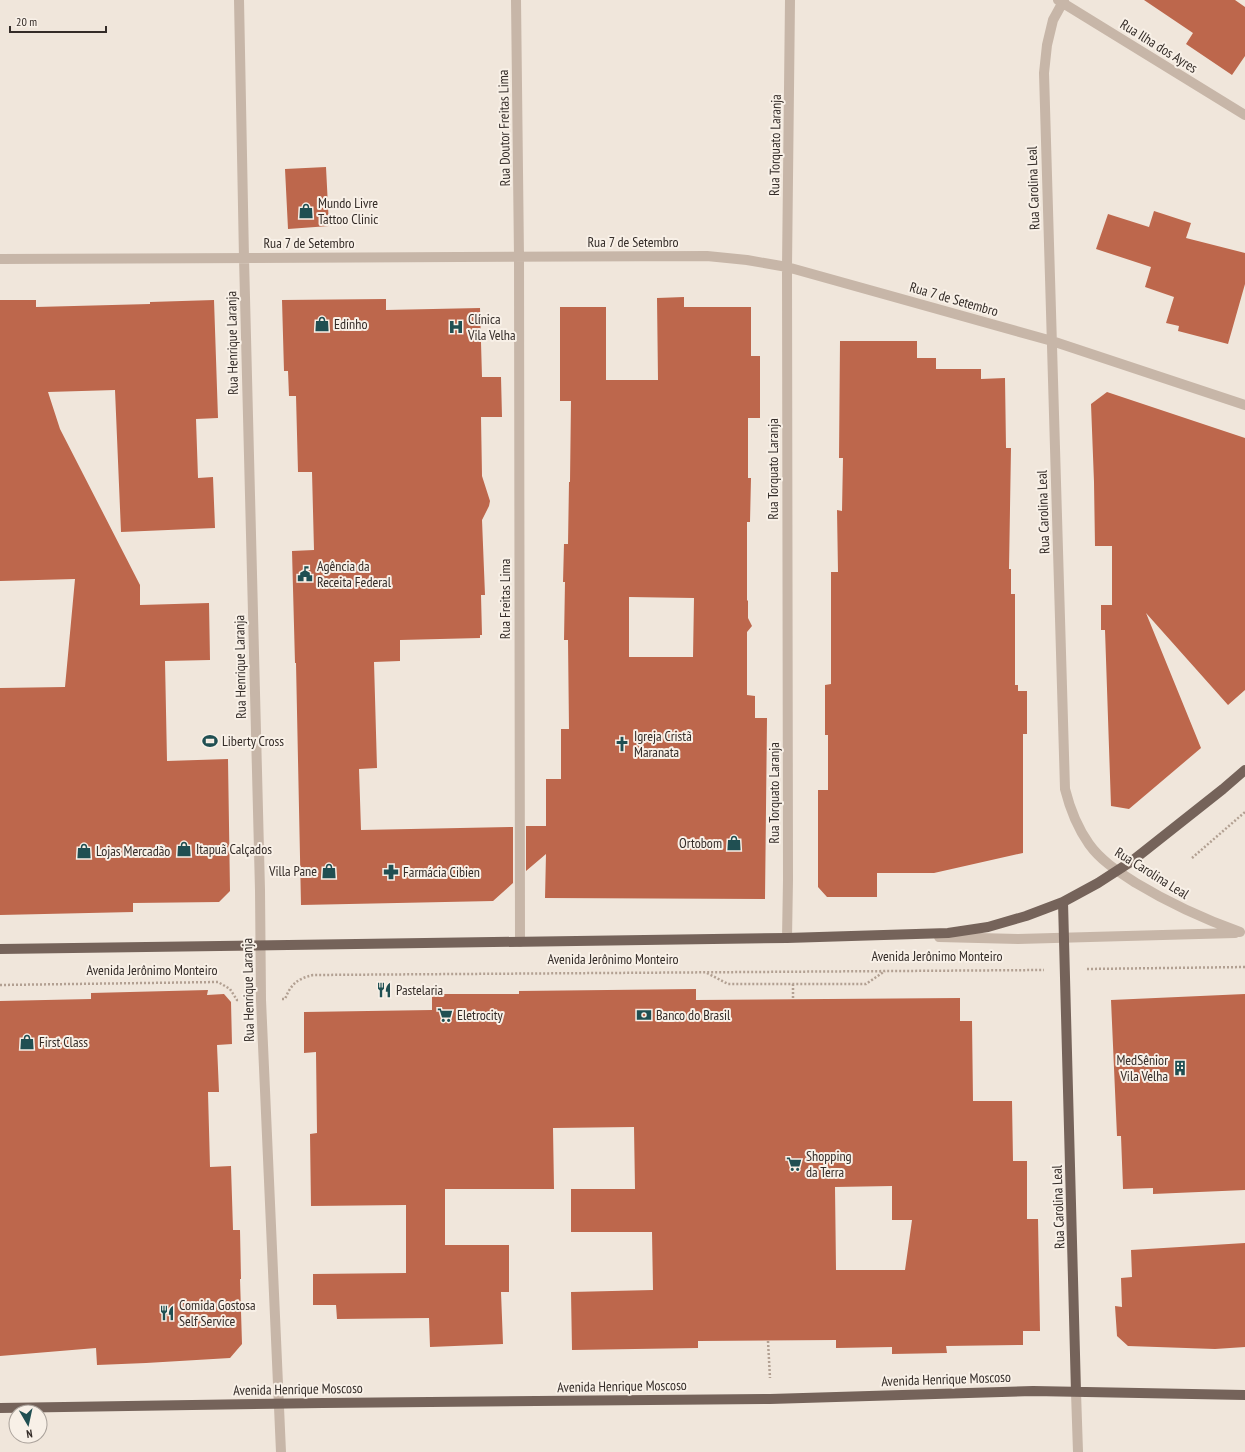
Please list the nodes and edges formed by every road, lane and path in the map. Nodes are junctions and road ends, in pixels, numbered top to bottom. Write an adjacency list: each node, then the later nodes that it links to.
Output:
1 (239, 0): 7 (street, Rua Henrique Laranja)
2 (516, 0): 6 (street, Rua Doutor Freitas Lima)
3 (790, 0): 9 (street, Rua Torquato Laranja)
4 (1061, 1): 5 (street, Rua Ilha dos Ayres); 10 (street, Rua Carolina Leal)
5 (1245, 115)
6 (519, 256): 7 (street, Rua 7 de Setembro); 9 (street, Rua 7 de Setembro); 21 (street, Rua Freitas Lima)
7 (244, 258): 8 (street, Rua 7 de Setembro); 22 (street, Rua Henrique Laranja)
8 (0, 259)
9 (787, 267): 10 (street, Rua 7 de Setembro); 19 (street, Rua Torquato Laranja)
10 (1052, 341): 11 (street, Rua 7 de Setembro); 15 (street, Rua Carolina Leal)
11 (1245, 406)
12 (1245, 770): 15 (main road)
13 (1245, 812): 14 (path)
14 (1192, 858)
15 (1117, 871): 16 (main road); 17 (street, Rua Carolina Leal)
16 (1063, 902): 18 (main road); 20 (main road, Rua Carolina Leal)
17 (1243, 932): 20 (street, Avenida Jerônimo Monteiro)
18 (909, 935): 19 (main road, Avenida Jerônimo Monteiro); 20 (street, Avenida Jerônimo Monteiro)
19 (787, 938): 21 (main road, Avenida Jerônimo Monteiro)
20 (1064, 938): 25 (main road, Rua Carolina Leal)
21 (520, 942): 22 (main road, Avenida Jerônimo Monteiro)
22 (261, 945): 23 (main road, Avenida Jerônimo Monteiro); 31 (street, Rua Henrique Laranja)
23 (0, 949)
24 (1245, 967): 25 (path, Avenida Jerônimo Monteiro)
25 (1065, 969): 26 (path, Avenida Jerônimo Monteiro); 33 (main road, Rua Carolina Leal)
26 (885, 971): 27 (path, Avenida Jerônimo Monteiro); 28 (path)
27 (706, 972): 28 (path); 31 (path, Avenida Jerônimo Monteiro)
28 (793, 984): 30 (path)
29 (0, 985): 31 (path, Avenida Jerônimo Monteiro)
30 (794, 999)
31 (261, 1000): 36 (street, Rua Henrique Laranja)
32 (768, 1341): 35 (path)
33 (1076, 1392): 34 (main road, Avenida Henrique Moscoso); 35 (main road, Avenida Henrique Moscoso); 39 (street, Rua Carolina Leal)
34 (1245, 1395)
35 (770, 1399): 36 (main road, Avenida Henrique Moscoso)
36 (278, 1403): 37 (main road, Avenida Henrique Moscoso); 38 (street, Rua Henrique Laranja)
37 (0, 1408)
38 (281, 1452)
39 (1078, 1452)

